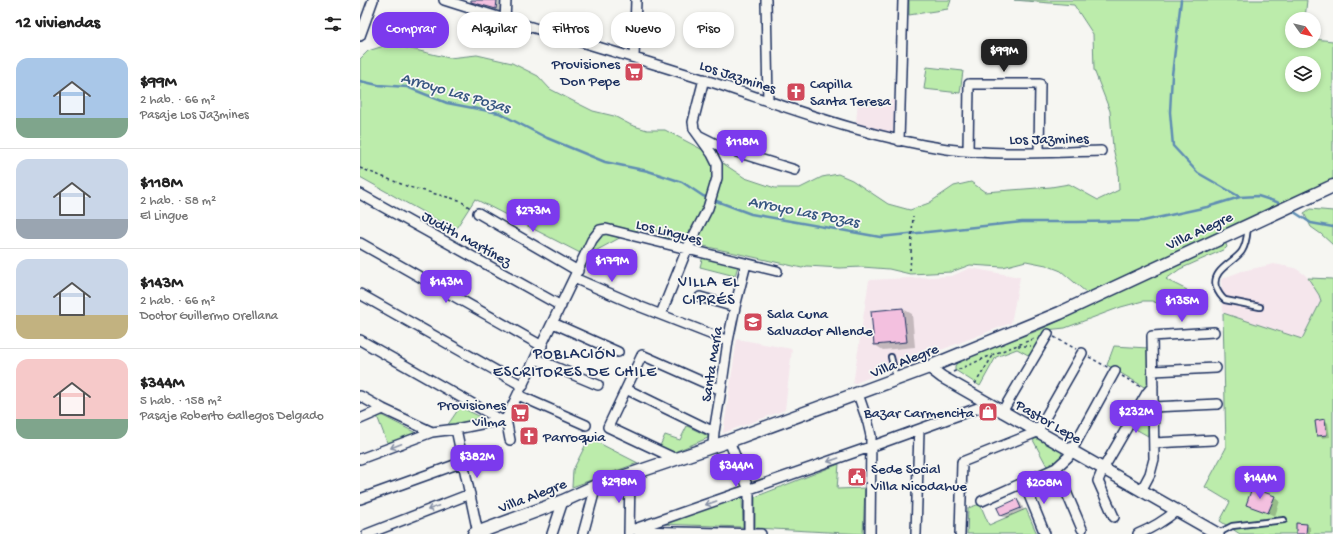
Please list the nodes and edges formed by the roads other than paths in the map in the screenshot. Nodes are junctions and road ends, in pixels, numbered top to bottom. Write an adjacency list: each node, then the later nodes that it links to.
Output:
1 (373, 0): 10 (street)
2 (444, 0): 7 (street, Los Jazmines)
3 (506, 0): 8 (street)
4 (636, 0): 11 (street)
5 (766, 0): 13 (street)
6 (903, 0): 15 (street)
7 (481, 12)
8 (505, 12)
9 (531, 28): 11 (street, Los Jazmines)
10 (360, 36)
11 (634, 58): 12 (street, Los Jazmines)
12 (704, 79): 13 (street, Los Jazmines); 14 (street)
13 (768, 101): 15 (street, Los Jazmines)
14 (698, 135): 19 (street); 25 (street)
15 (899, 141): 16 (street, Los Jazmines)
16 (968, 151): 18 (street, Los Jazmines); 18 (street)
17 (1100, 151): 18 (street, Los Jazmines)
18 (1039, 152)
19 (795, 170)
20 (1333, 186): 23 (main road, Villa Alegre)
21 (360, 194): 31 (street, Judith Martínez)
22 (478, 213): 28 (street)
23 (1248, 225): 33 (lane); 45 (main road, Villa Alegre)
24 (360, 243): 40 (street)
25 (687, 249): 26 (street, Los Lingues); 28 (street, Los Lingues); 34 (street)
26 (746, 264): 27 (street, Los Lingues); 32 (street, Santa María)
27 (777, 271)
28 (576, 274): 31 (street); 34 (street)
29 (360, 294): 51 (street)
30 (700, 297): 32 (street)
31 (561, 306): 35 (street)
32 (735, 307): 39 (street, Santa María)
33 (1260, 307)
34 (660, 314): 39 (street)
35 (553, 323): 40 (street); 41 (street)
36 (1214, 332): 47 (street)
37 (1048, 334): 62 (street)
38 (360, 340): 64 (street)
39 (728, 341): 54 (street, Santa María)
40 (542, 346): 44 (street)
41 (618, 352)
42 (1082, 353): 70 (street)
43 (891, 357): 49 (lane)
44 (536, 359): 50 (street); 51 (street)
45 (929, 367): 49 (main road, Villa Alegre); 58 (street, Pastor Lepe)
46 (1216, 368): 47 (street)
47 (1153, 371): 53 (street)
48 (1115, 372): 77 (street)
49 (896, 380): 55 (main road, Villa Alegre)
50 (598, 385)
51 (523, 386): 56 (street)
52 (626, 389): 54 (street); 69 (street); 79 (street)
53 (1151, 389): 60 (street); 82 (street)
54 (721, 390): 69 (street, Santa María)
55 (858, 394): 73 (main road, Villa Alegre); 76 (street)
56 (518, 395): 64 (street); 65 (street)
57 (360, 396): 61 (street)
58 (989, 404): 62 (street, Pastor Lepe); 67 (street)
59 (1218, 404): 60 (street)
60 (1153, 407): 74 (street)
61 (383, 409): 63 (street); 68 (street)
62 (1002, 412): 70 (street, Pastor Lepe)
63 (360, 419)
64 (503, 419): 66 (street); 71 (street)
65 (586, 425)
66 (456, 429): 68 (street); 80 (street)
67 (919, 430): 76 (street); 107 (street)
68 (432, 432): 78 (street, one-way to 78)
69 (714, 432): 75 (street, Santa María)
70 (1038, 432): 77 (street, Pastor Lepe); 108 (street)
71 (510, 440)
72 (1213, 440): 74 (street)
73 (729, 441): 75 (main road, Villa Alegre); 86 (street)
74 (1154, 443): 87 (street)
75 (713, 445): 79 (main road, Villa Alegre)
76 (870, 447): 86 (street, one-way to 86); 106 (street)
77 (1071, 451): 81 (street); 82 (street, Pastor Lepe)
78 (360, 459)
79 (676, 459): 83 (main road, Villa Alegre)
80 (463, 462): 88 (street); 89 (street)
81 (1056, 468): 84 (street); 95 (street)
82 (1103, 469): 87 (street, Pastor Lepe); 93 (street)
83 (630, 475): 85 (main road, Villa Alegre); 98 (street)
84 (1024, 483): 91 (street); 109 (street)
85 (596, 486): 90 (main road, Villa Alegre); 103 (street)
86 (749, 490): 98 (street, one-way to 98); 104 (street)
87 (1141, 491): 92 (street, Pastor Lepe)
88 (470, 494): 99 (street); 101 (street, one-way to 101)
89 (360, 499)
90 (563, 501): 99 (main road, Villa Alegre); 102 (street)
91 (982, 501)
92 (1176, 511): 97 (street); 111 (street, Pastor Lepe)
93 (1114, 517)
94 (1284, 520): 111 (lane)
95 (1082, 529)
96 (360, 530): 100 (street)
97 (1154, 531): 110 (street)
98 (629, 532): 104 (street)
99 (476, 533)
100 (363, 534)
101 (367, 534)
102 (552, 534)
103 (584, 534)
104 (749, 534): 105 (street)
105 (761, 534)
106 (870, 534)
107 (916, 534)
108 (960, 534)
109 (1045, 534)
110 (1138, 534)
111 (1217, 534)

